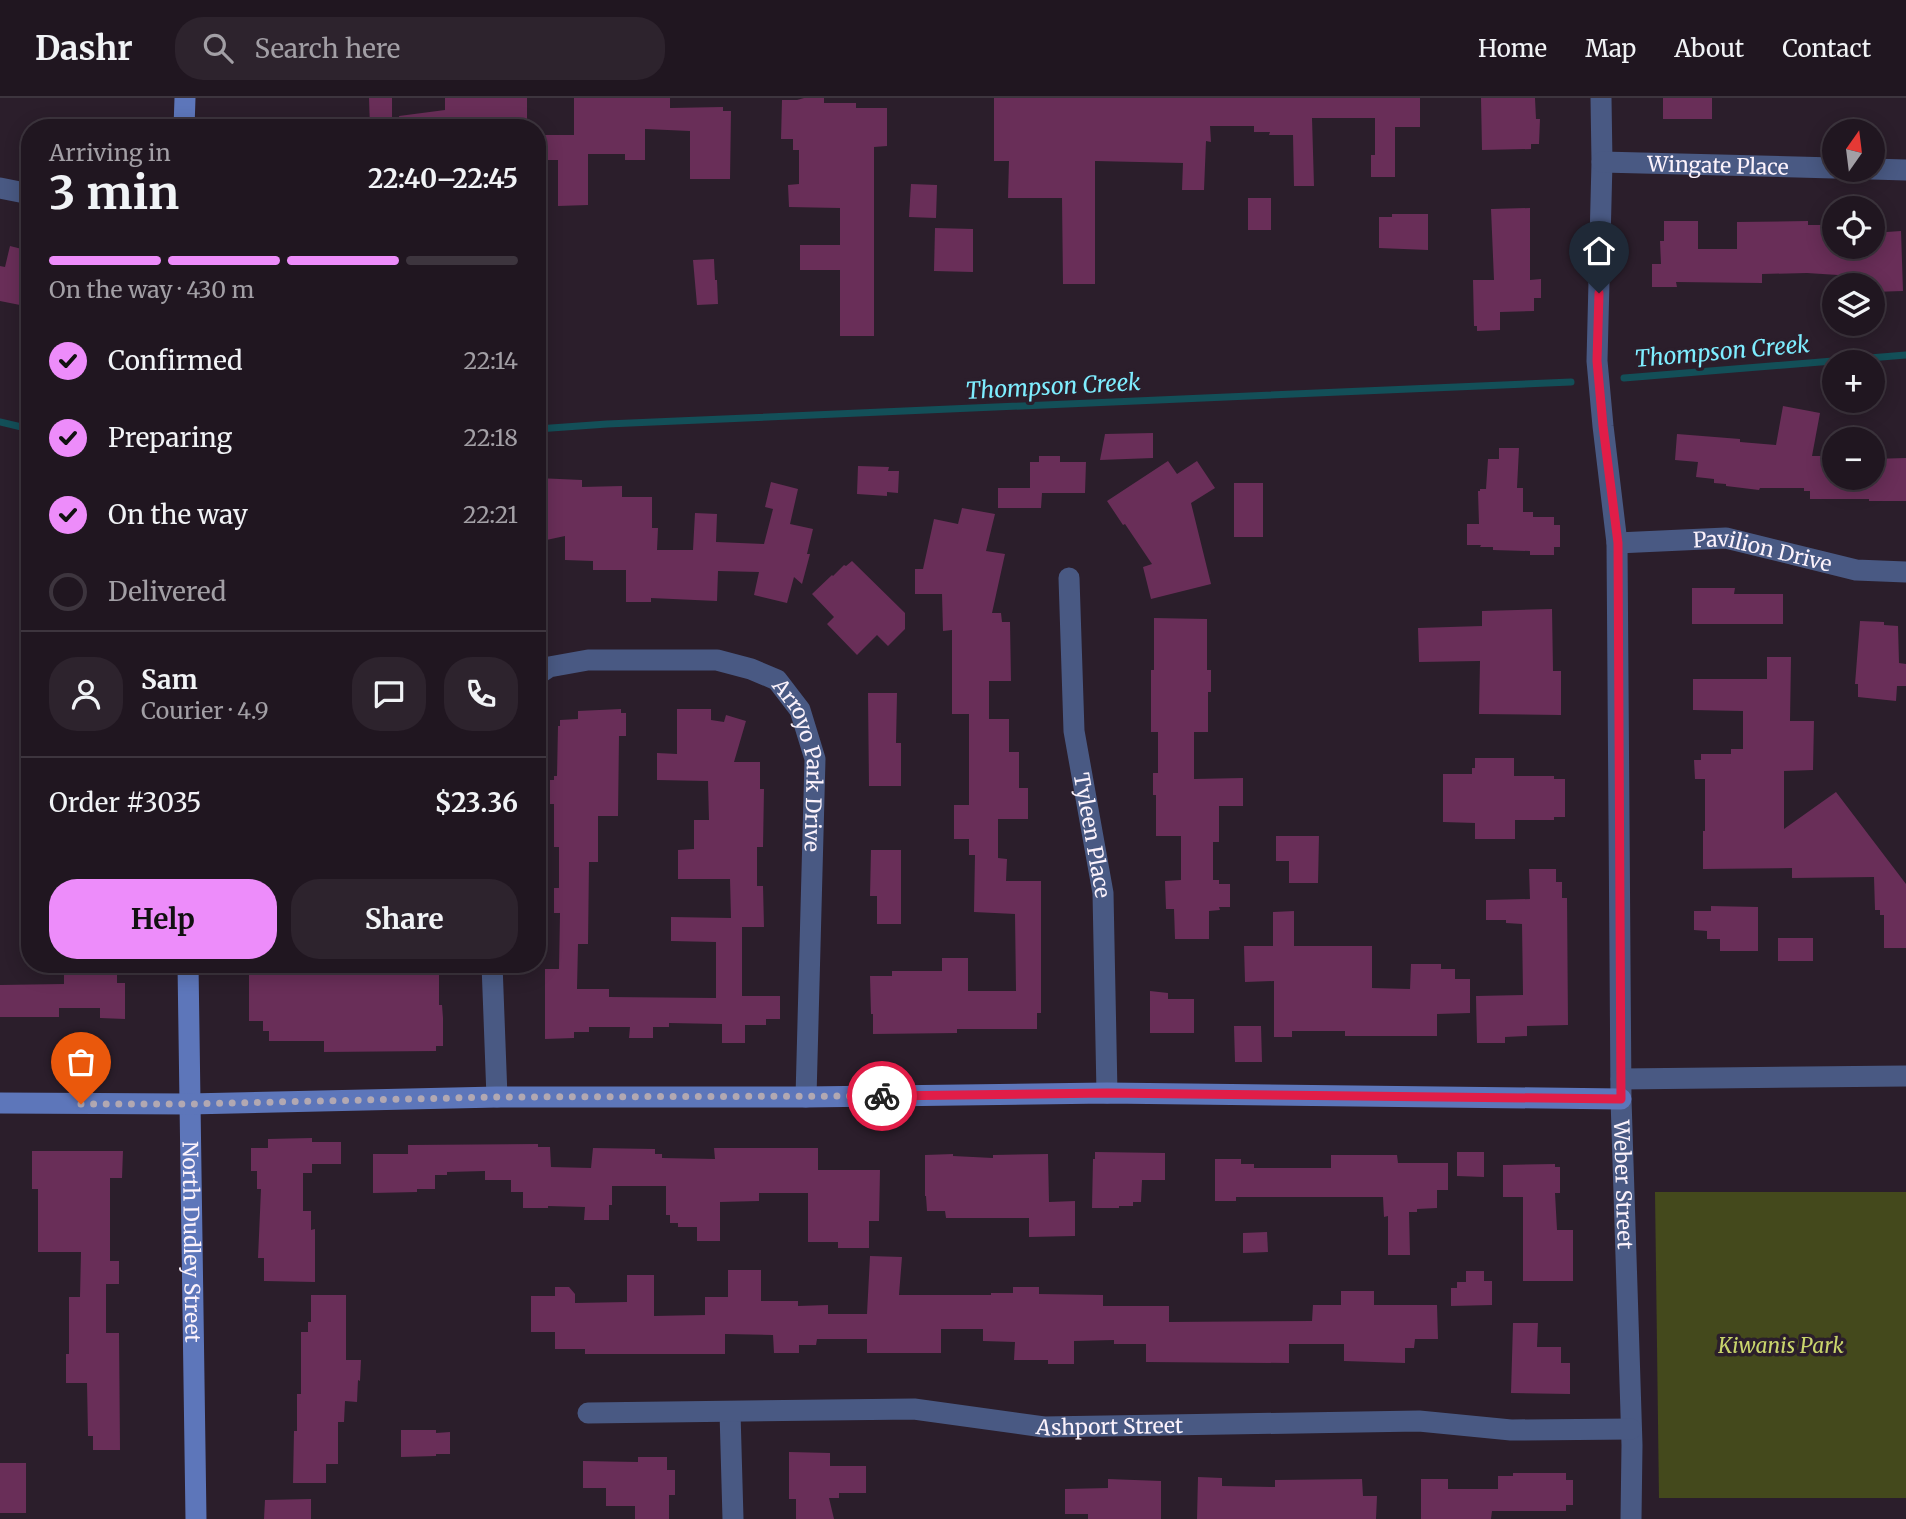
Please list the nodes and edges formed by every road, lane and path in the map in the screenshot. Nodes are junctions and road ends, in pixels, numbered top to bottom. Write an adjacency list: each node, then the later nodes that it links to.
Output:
1 (185, 98): 3 (street)
2 (1601, 98): 4 (street, Weber Street)
3 (184, 119)
4 (1602, 162): 5 (street, Wingate Place); 10 (street, Weber Street)
5 (1822, 168)
6 (1885, 169): 7 (street)
7 (1906, 170)
8 (0, 188): 9 (street)
9 (21, 192)
10 (1618, 543): 11 (street, Pavilion Drive); 17 (street, Weber Street)
11 (1906, 572)
12 (1069, 578): 18 (street, Tyleen Place)
13 (546, 669): 20 (street, Arroyo Park Drive)
14 (188, 973): 22 (street, North Dudley Street)
15 (492, 973): 19 (street)
16 (1906, 1076): 17 (street)
17 (1621, 1089): 18 (street); 25 (street, Weber Street)
18 (1107, 1093): 20 (street)
19 (497, 1097): 20 (street); 22 (street)
20 (806, 1097)
21 (0, 1103): 22 (street)
22 (189, 1104): 26 (street, North Dudley Street)
23 (730, 1412): 24 (street, Ashport Street); 25 (street, Ashport Street); 27 (street)
24 (588, 1413)
25 (1631, 1429): 28 (street, Weber Street)
26 (196, 1519)
27 (733, 1519)
28 (1631, 1519)

